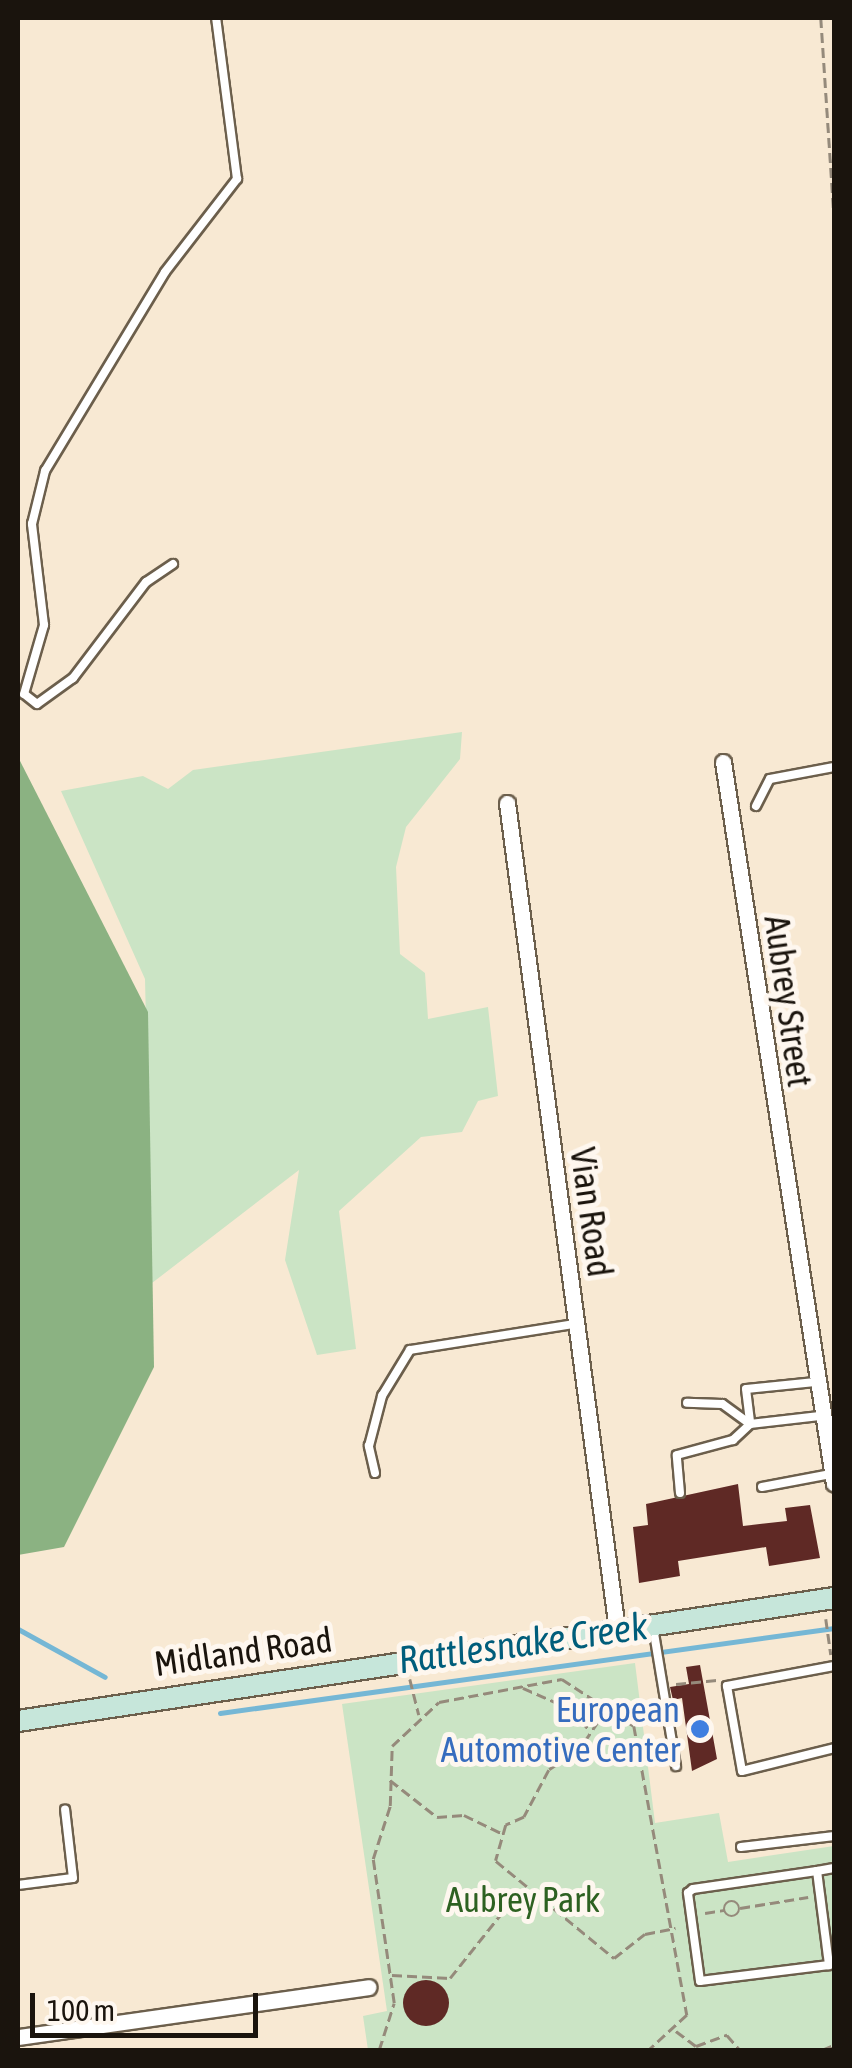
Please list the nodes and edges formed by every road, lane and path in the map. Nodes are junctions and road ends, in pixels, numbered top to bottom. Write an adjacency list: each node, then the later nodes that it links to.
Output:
1 (216, 18): 4 (lane)
2 (821, 18): 3 (path)
3 (834, 214)
4 (173, 564)
5 (723, 762): 10 (street, Aubrey Street)
6 (834, 767): 8 (lane)
7 (507, 803): 9 (street, Vian Road)
8 (756, 806)
9 (578, 1324): 14 (lane); 20 (street, Vian Road)
10 (815, 1382): 12 (street, Aubrey Street); 13 (lane)
11 (686, 1403): 13 (lane)
12 (820, 1416): 13 (lane); 15 (street, Aubrey Street)
13 (750, 1424): 17 (lane)
14 (374, 1473)
15 (833, 1479): 16 (lane)
16 (762, 1487)
17 (680, 1494)
18 (834, 1598): 21 (main road, Midland Road)
19 (826, 1619): 22 (path)
20 (617, 1630): 21 (main road, Midland Road); 30 (main road, Midland Road)
21 (654, 1633): 25 (lane)
22 (829, 1642)
23 (834, 1666): 26 (lane)
24 (410, 1678): 29 (path)
25 (663, 1686): 26 (path); 33 (lane)
26 (726, 1686): 32 (lane)
27 (518, 1687): 28 (path); 29 (path); 31 (path)
28 (608, 1708): 31 (path); 45 (path)
29 (419, 1716): 34 (path)
30 (18, 1721)
31 (590, 1732): 36 (path)
32 (834, 1748)
33 (676, 1766)
34 (389, 1779): 36 (path); 46 (path)
35 (64, 1809): 41 (lane)
36 (502, 1833): 42 (path)
37 (834, 1836): 38 (lane)
38 (741, 1847)
39 (834, 1868): 40 (lane)
40 (817, 1871): 43 (lane); 43 (lane)
41 (18, 1885)
42 (522, 1888): 45 (path); 46 (path)
43 (820, 1896): 44 (path)
44 (740, 1908)
45 (676, 1928): 48 (path)
46 (390, 1976): 51 (path)
47 (368, 1987): 49 (street)
48 (676, 2031): 52 (path); 53 (path)
49 (18, 2036)
50 (834, 2045): 54 (path)
51 (379, 2050)
52 (649, 2050)
53 (740, 2050)
54 (822, 2050)

